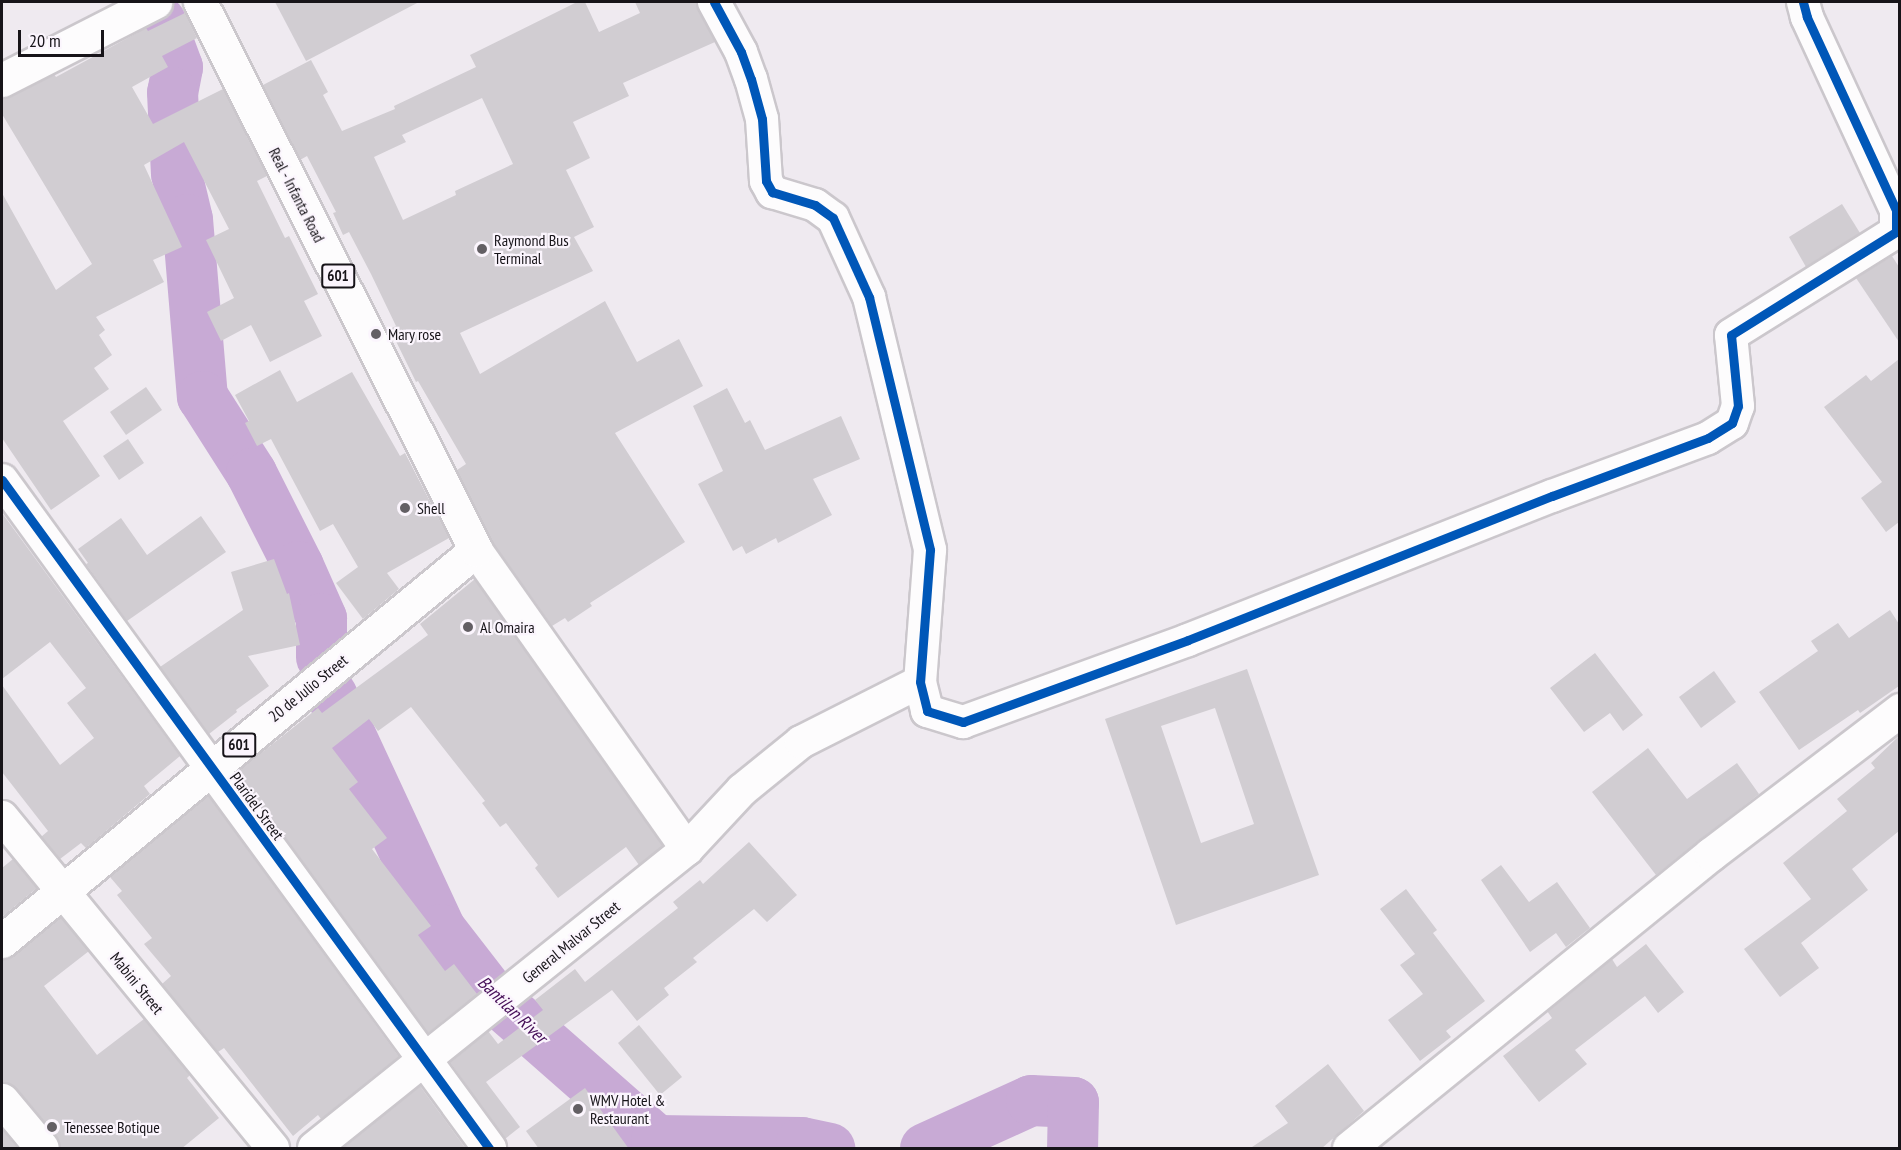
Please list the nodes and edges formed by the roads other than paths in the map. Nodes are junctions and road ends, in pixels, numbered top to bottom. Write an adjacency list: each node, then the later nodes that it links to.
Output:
1 (155, 2): 5 (street)
2 (200, 2): 7 (street, Real - Infanta Road / 601)
3 (714, 2): 8 (street)
4 (1803, 2): 8 (street)
5 (2, 80)
6 (2, 480): 10 (street, Plaridel Street)
7 (476, 550): 10 (street, 20 de Julio Street / 601); 12 (street)
8 (920, 682): 12 (street, General Malvar Street)
9 (1899, 710): 21 (street)
10 (212, 768): 13 (street, 20 de Julio Street / 601); 15 (street, Plaridel Street)
11 (2, 818): 13 (street, Mabini Street)
12 (687, 849): 15 (street, General Malvar Street)
13 (62, 892): 14 (street, 20 de Julio Street / 601); 18 (street, Mabini Street)
14 (2, 941)
15 (425, 1060): 19 (street, General Malvar Street); 20 (street, Plaridel Street)
16 (2, 1100): 17 (street)
17 (42, 1149)
18 (273, 1149)
19 (314, 1149)
20 (489, 1149)
21 (1349, 1149)

